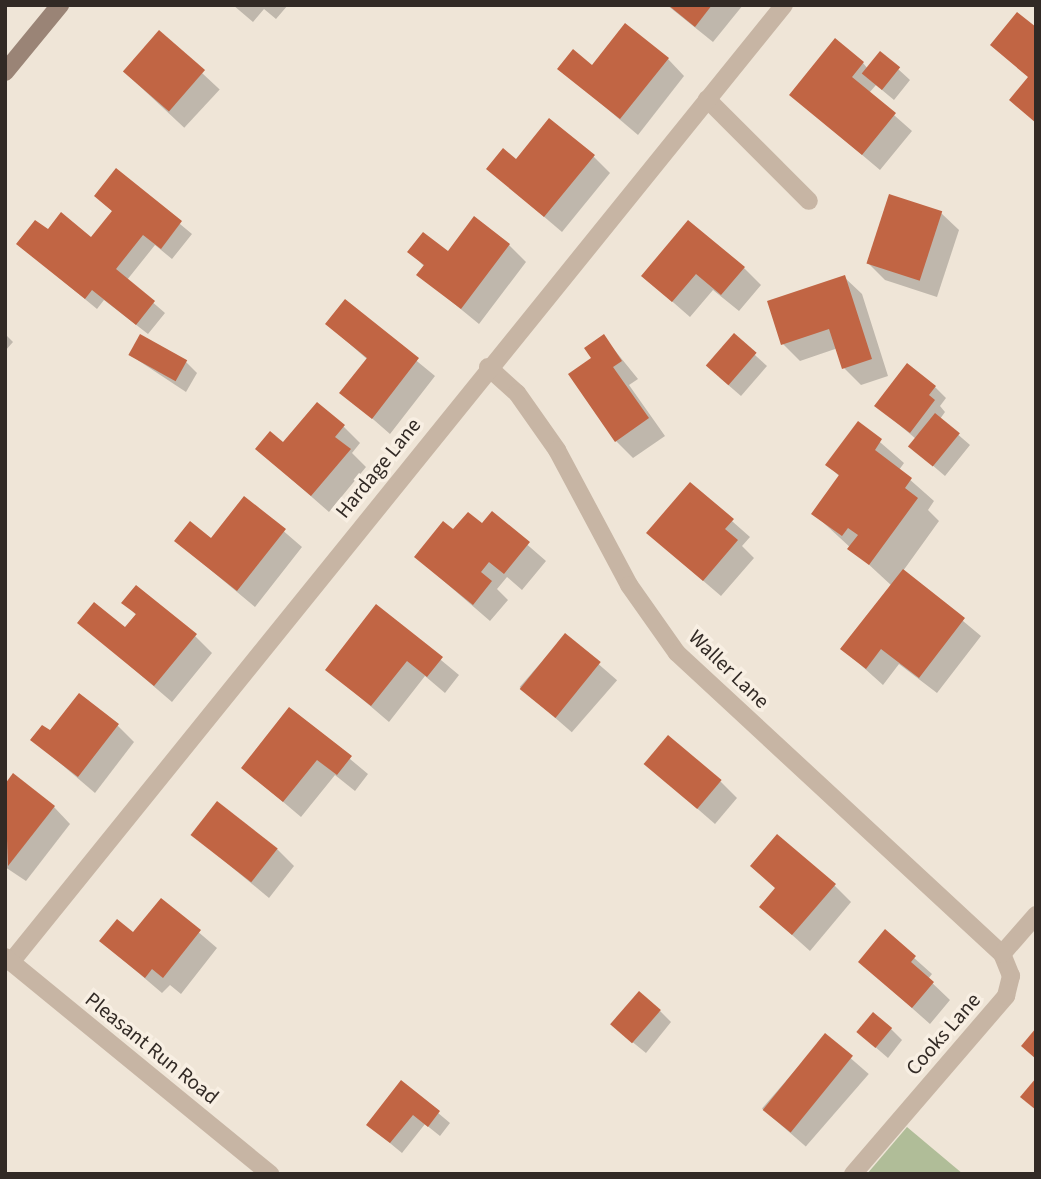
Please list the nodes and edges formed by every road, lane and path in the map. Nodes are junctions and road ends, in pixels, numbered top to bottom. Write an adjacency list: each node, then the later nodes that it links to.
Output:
1 (60, 5): 3 (main road)
2 (784, 5): 4 (street, Hardage Lane)
3 (5, 72)
4 (707, 99): 5 (street); 6 (street, Hardage Lane)
5 (809, 201)
6 (488, 367): 8 (street, Waller Lane); 9 (street, Hardage Lane)
7 (1036, 915): 8 (street)
8 (1002, 954): 11 (street, Cooks Lane)
9 (8, 960): 10 (street, Pleasant Run Road)
10 (270, 1174)
11 (853, 1174)

